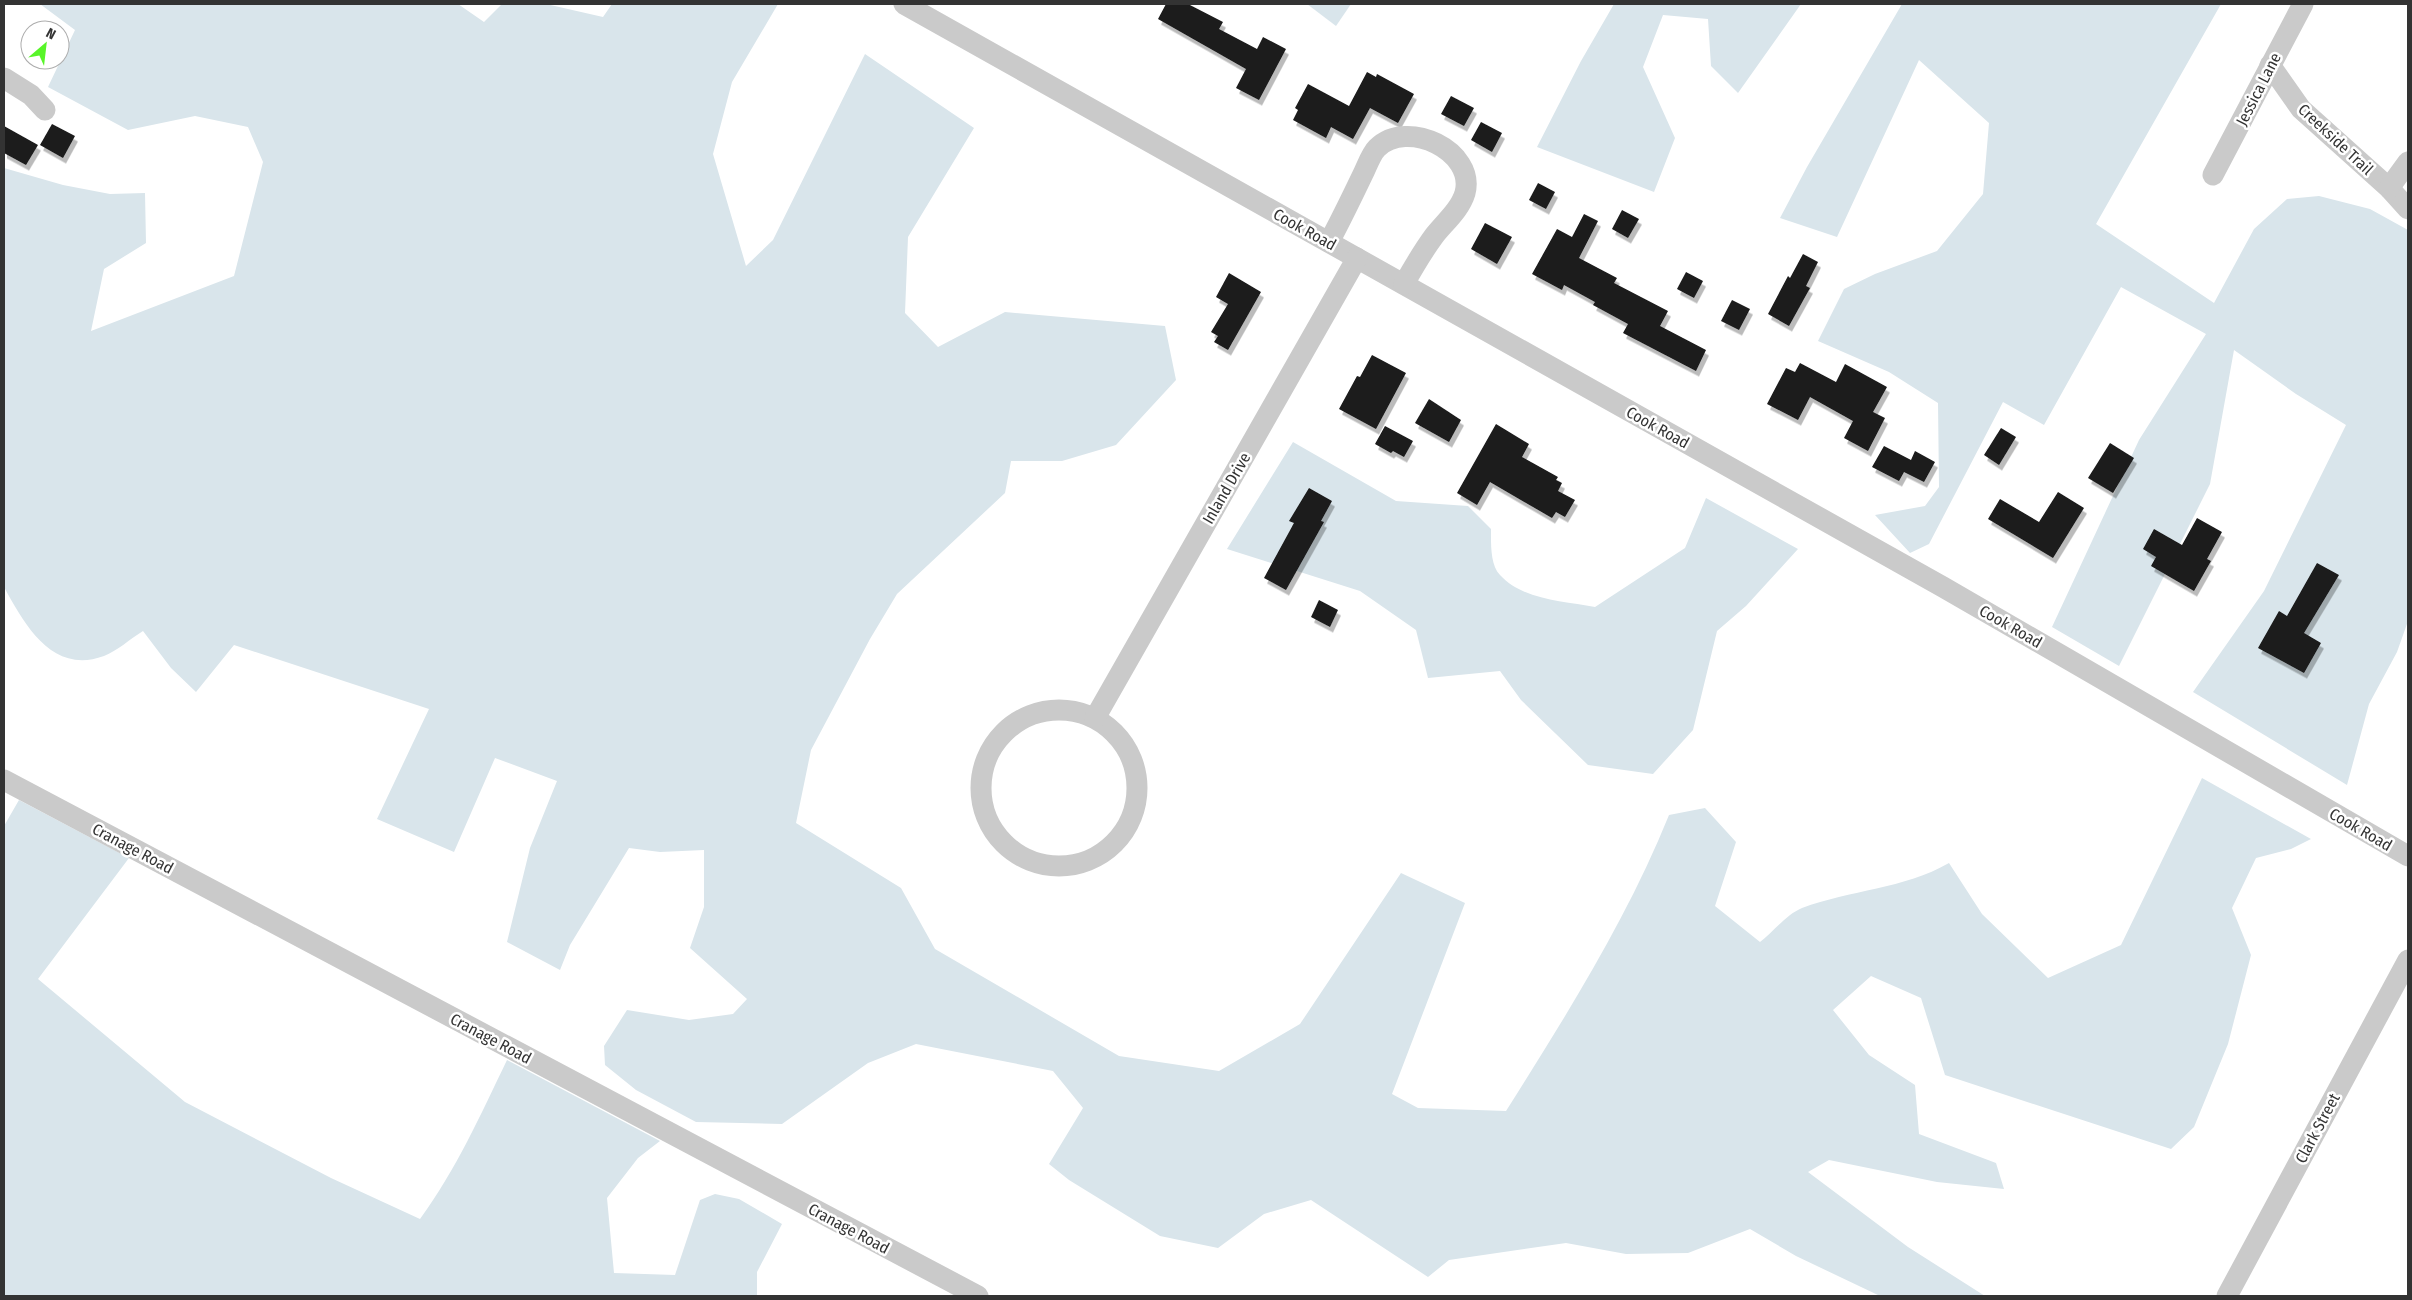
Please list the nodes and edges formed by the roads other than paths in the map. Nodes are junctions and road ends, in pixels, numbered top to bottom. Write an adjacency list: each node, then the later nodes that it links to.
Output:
1 (904, 4): 10 (street, Cook Road)
2 (2303, 4): 3 (street, Jessica Lane)
3 (2270, 65): 7 (street, Jessica Lane); 8 (street, Creekside Trail)
4 (4, 78): 5 (street)
5 (45, 110)
6 (2408, 162): 8 (street)
7 (2213, 175)
8 (2389, 188): 9 (street, Creekside Trail)
9 (2408, 209)
10 (1329, 242): 11 (street, Cook Road); 12 (street)
11 (1357, 258): 12 (street, Cook Road); 13 (street, Inland Drive)
12 (1404, 284): 15 (street, Cook Road)
13 (1095, 718): 13 (street)
14 (4, 780): 17 (street, Cranage Road)
15 (2408, 856)
16 (2408, 960): 18 (street, Clark Street)
17 (978, 1296)
18 (2226, 1296)

